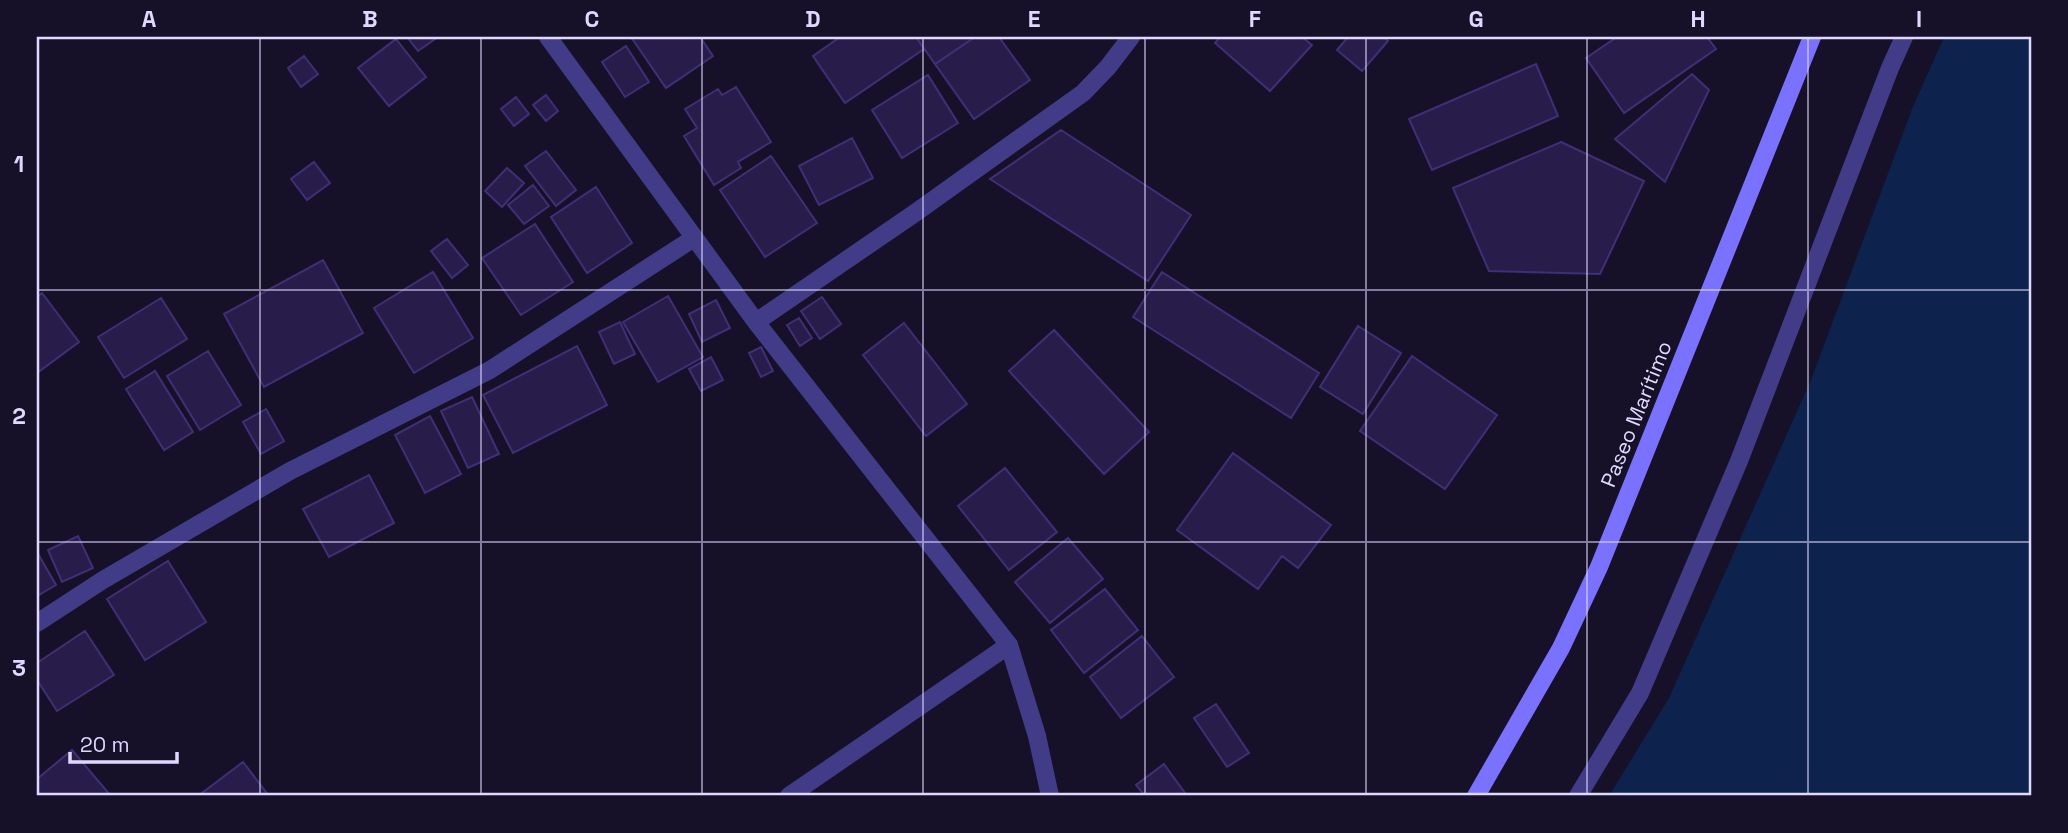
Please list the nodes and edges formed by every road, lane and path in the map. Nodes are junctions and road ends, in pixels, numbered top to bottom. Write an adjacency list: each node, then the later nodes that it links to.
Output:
1 (548, 37): 5 (street)
2 (1131, 37): 6 (street)
3 (1812, 37): 11 (main road, Paseo Marítimo)
4 (1904, 37): 12 (street)
5 (694, 238): 6 (street); 7 (street)
6 (755, 322): 8 (street)
7 (37, 623)
8 (1009, 645): 9 (street); 10 (street)
9 (789, 796)
10 (1049, 796)
11 (1476, 796)
12 (1578, 796)

